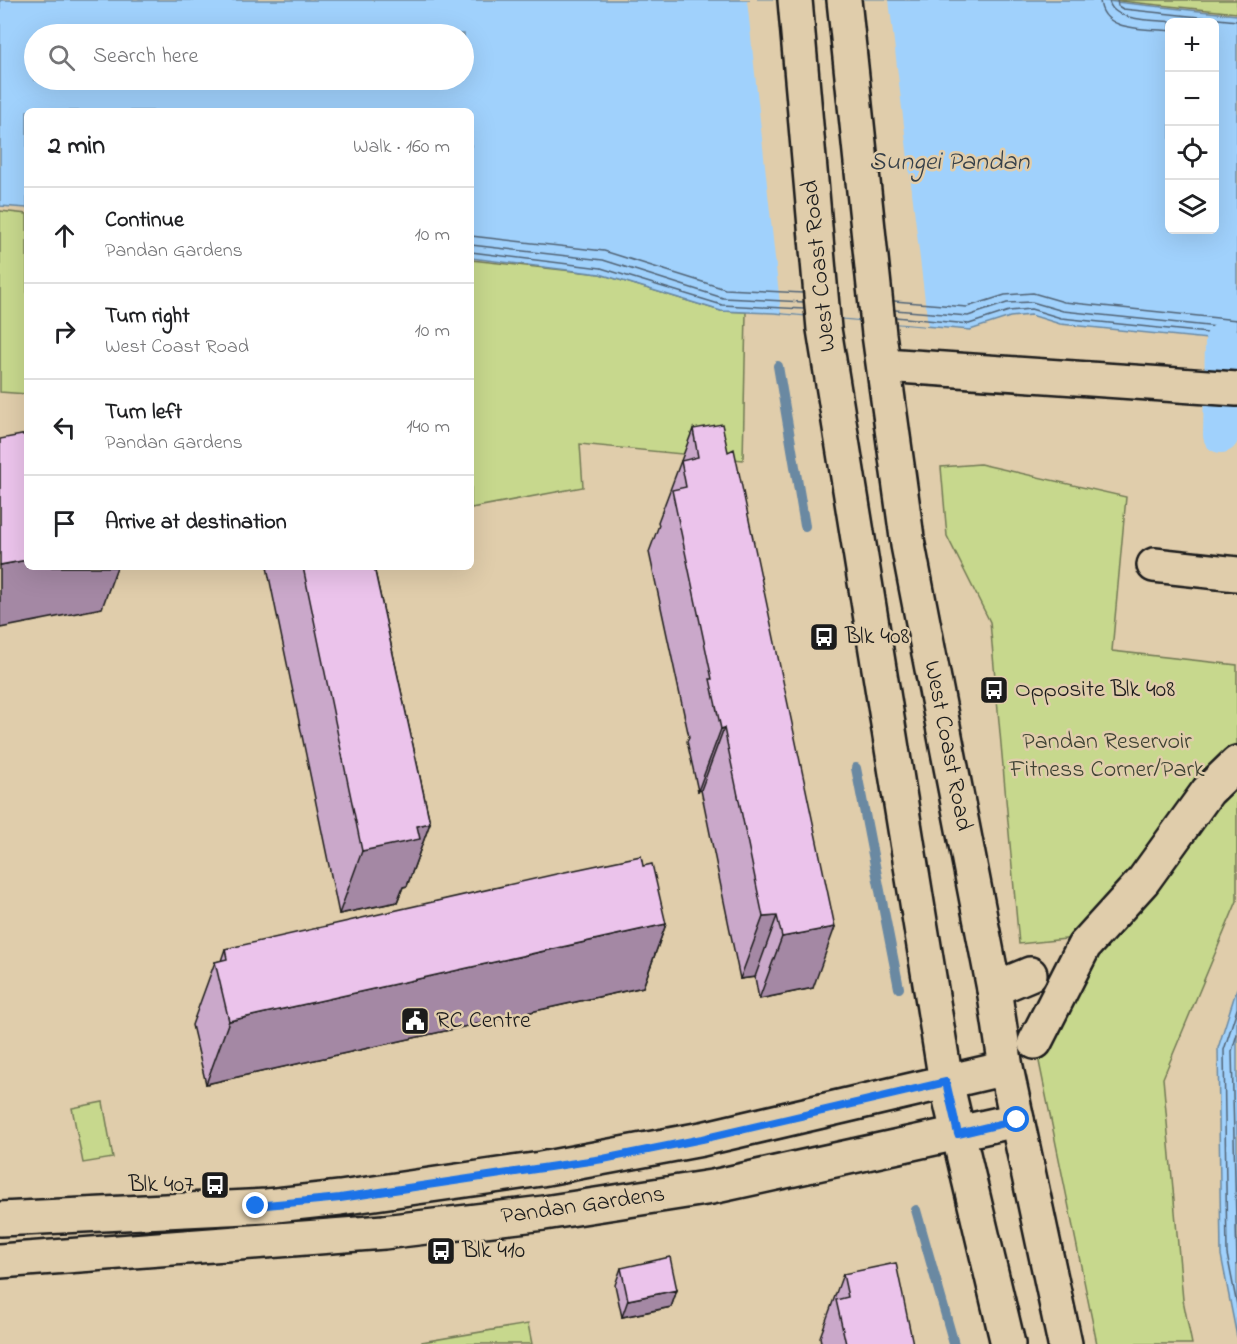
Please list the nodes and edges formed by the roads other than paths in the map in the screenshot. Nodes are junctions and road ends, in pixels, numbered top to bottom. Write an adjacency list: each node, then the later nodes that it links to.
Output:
1 (795, 0): 12 (main road, West Coast Road)
2 (844, 0): 3 (main road, West Coast Road)
3 (881, 350): 4 (main road); 9 (main road, West Coast Road)
4 (1237, 389)
5 (1154, 565): 6 (main road)
6 (1237, 574)
7 (1237, 763): 10 (main road)
8 (1030, 974): 9 (main road)
9 (994, 989): 11 (main road, West Coast Road)
10 (1035, 1042)
11 (1006, 1068): 12 (main road, Pandan Gardens); 13 (main road, West Coast Road)
12 (946, 1082): 14 (main road, West Coast Road); 15 (main road, Pandan Gardens)
13 (1017, 1120): 14 (main road, Pandan Gardens); 18 (main road, West Coast Road)
14 (958, 1134): 16 (main road, Pandan Gardens); 17 (main road, West Coast Road)
15 (0, 1219)
16 (0, 1261)
17 (1008, 1344)
18 (1065, 1344)

